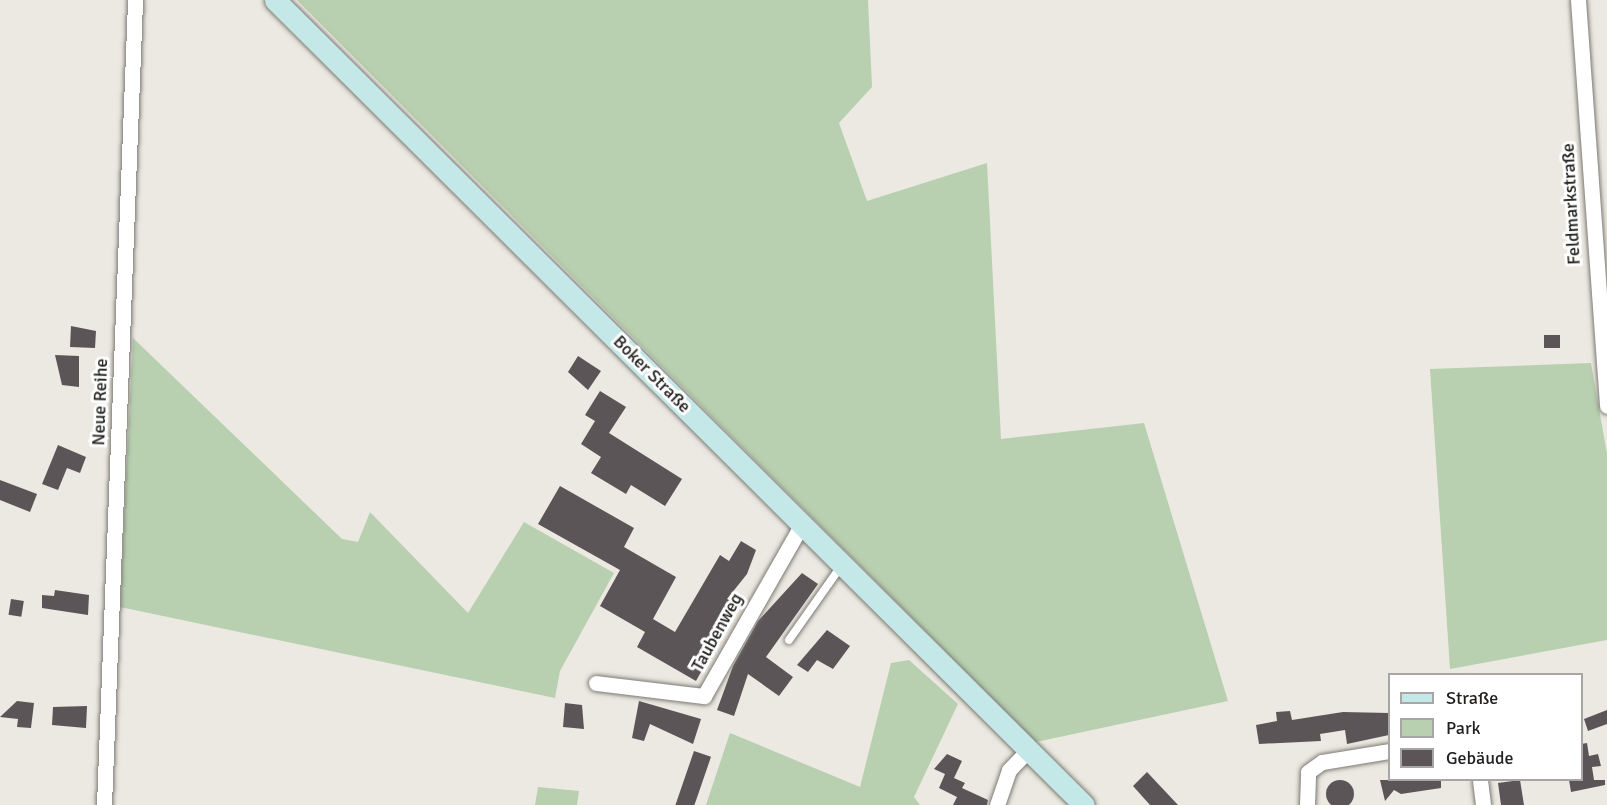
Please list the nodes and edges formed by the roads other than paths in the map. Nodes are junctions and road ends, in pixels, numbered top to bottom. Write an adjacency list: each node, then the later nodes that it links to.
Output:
1 (135, 0): 12 (street, Neue Reihe)
2 (275, 0): 5 (main road, Boker Straße)
3 (1578, 0): 4 (street, Feldmarkstraße)
4 (1607, 406)
5 (802, 524): 6 (main road, Boker Straße); 8 (street, Taubenweg)
6 (842, 565): 7 (lane); 9 (main road, Boker Straße)
7 (789, 640)
8 (596, 683)
9 (1028, 750): 13 (street); 14 (main road, Boker Straße)
10 (1388, 751): 15 (street)
11 (1480, 781): 16 (street)
12 (104, 805)
13 (997, 805)
14 (1084, 805)
15 (1307, 805)
16 (1483, 805)

